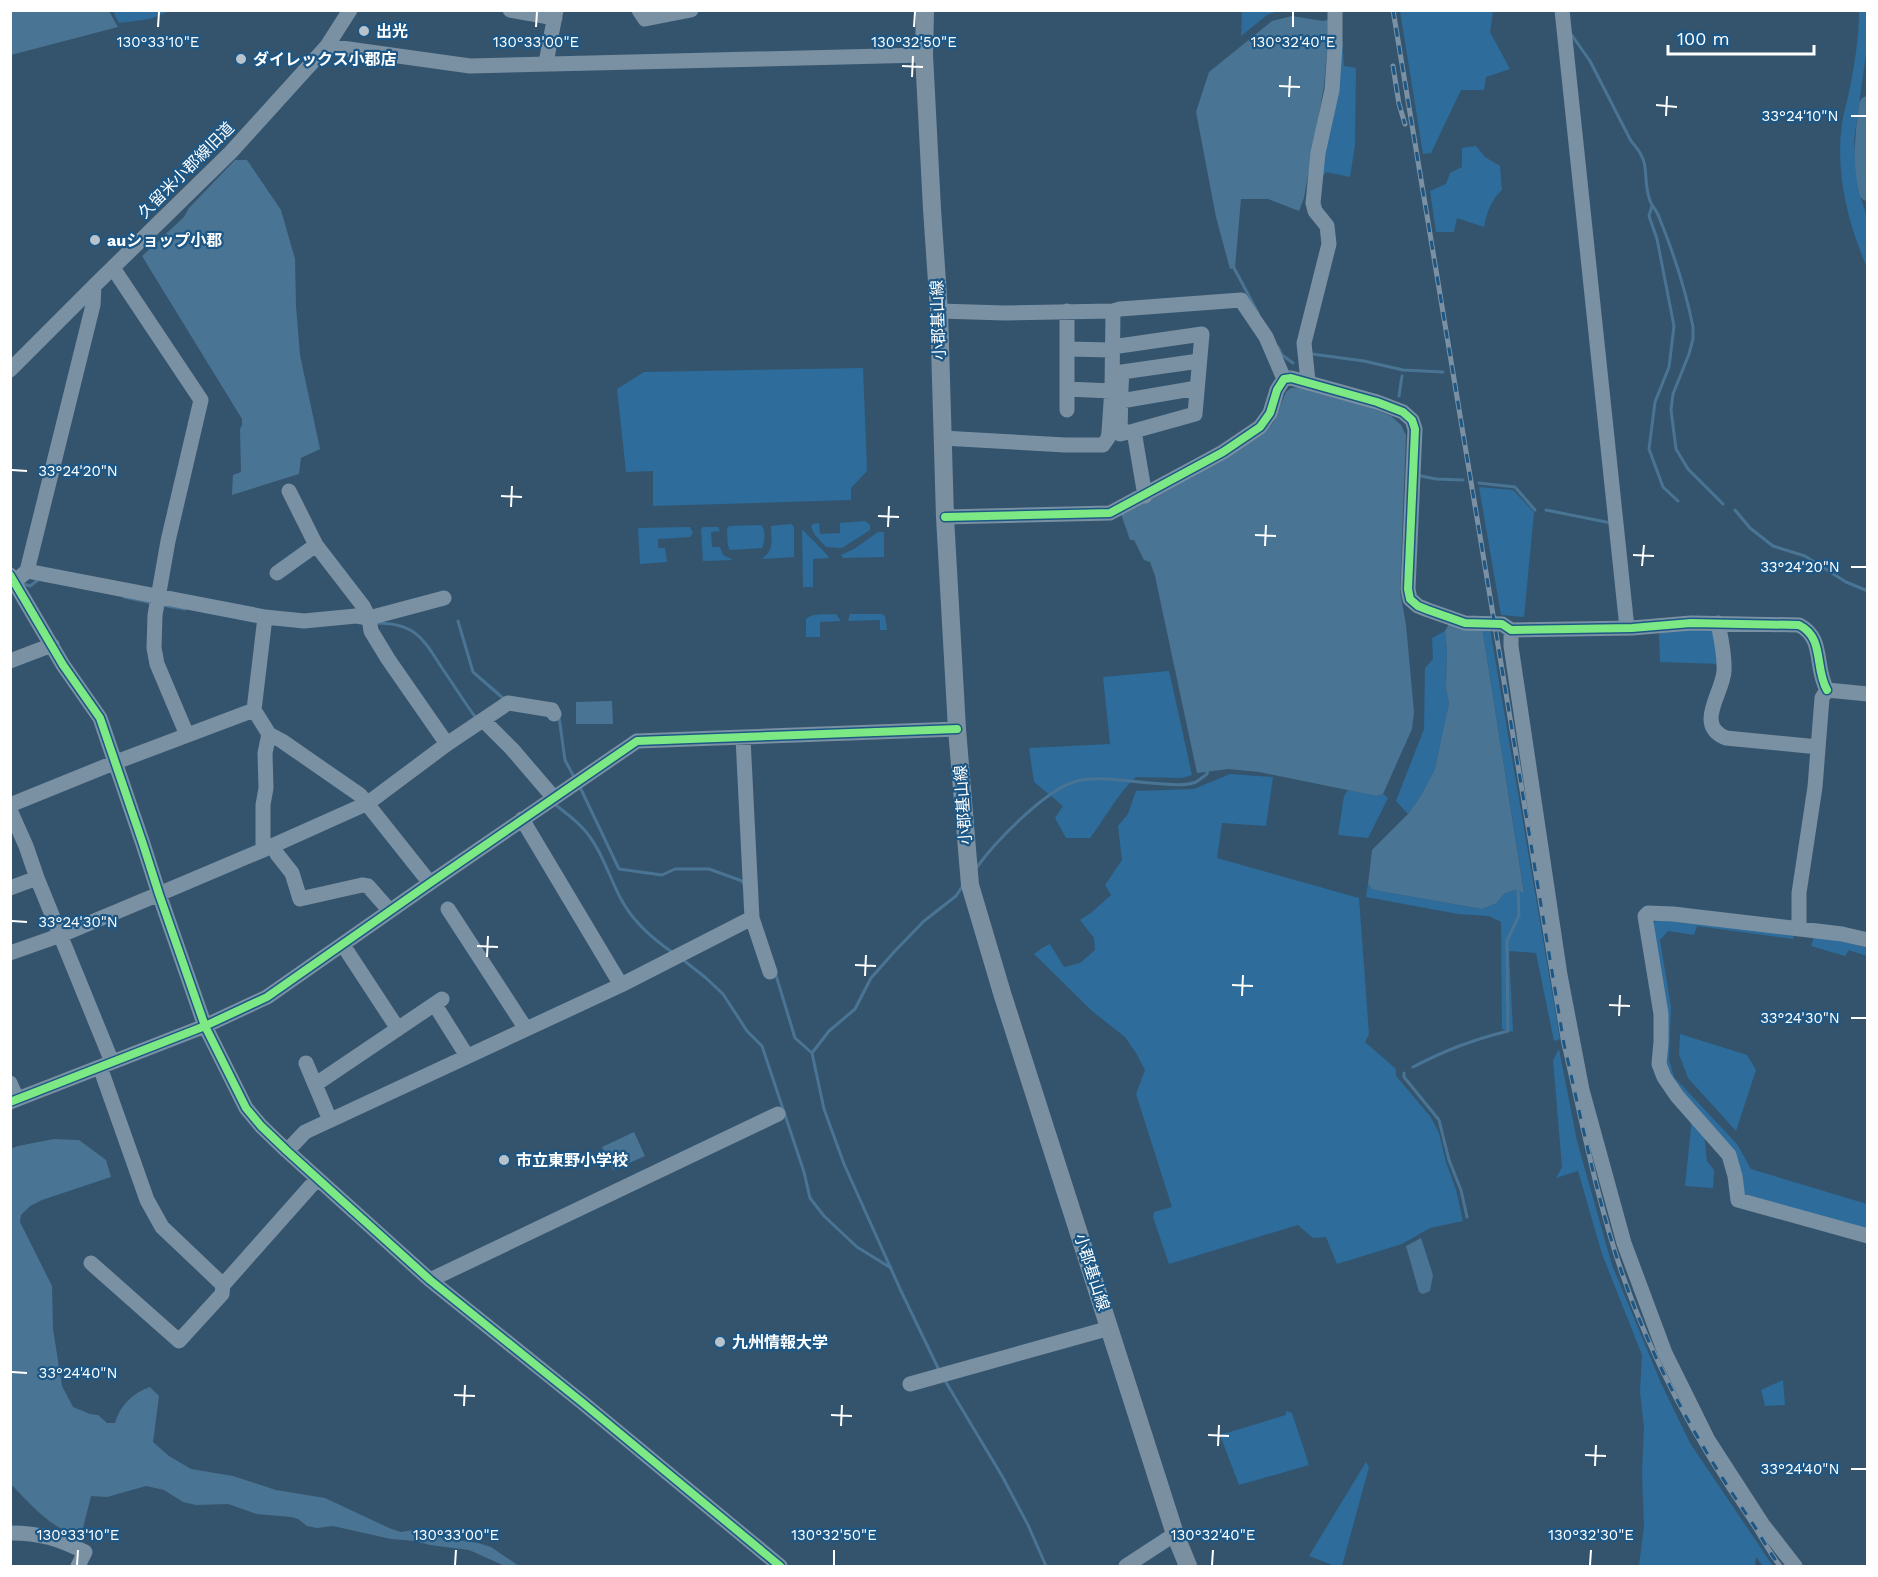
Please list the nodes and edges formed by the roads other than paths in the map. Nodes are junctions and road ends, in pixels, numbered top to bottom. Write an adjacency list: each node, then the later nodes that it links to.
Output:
1 (350, 10): 9 (street, 久留米小郡線旧道)
2 (510, 10): 8 (street)
3 (639, 10): 4 (street)
4 (691, 10)
5 (925, 10): 10 (main road, 小郡基山線)
6 (1335, 10): 22 (street)
7 (1562, 10): 41 (street)
8 (555, 14): 11 (street)
9 (327, 46): 11 (street); 12 (street, 久留米小郡線旧道)
10 (924, 55): 11 (street); 14 (main road, 小郡基山線)
11 (546, 63)
12 (113, 268): 13 (street, 久留米小郡線旧道); 36 (street)
13 (94, 286): 20 (street, 久留米小郡線旧道); 33 (street)
14 (939, 311): 15 (street); 28 (main road, 小郡基山線)
15 (1067, 311): 16 (street); 18 (street)
16 (1113, 311): 17 (street); 21 (street)
17 (1112, 349): 18 (street); 19 (street); 25 (street)
18 (1067, 350): 24 (street)
19 (1199, 361): 23 (street); 25 (street)
20 (10, 370)
21 (1284, 380): 22 (street); 30 (street)
22 (1308, 381): 42 (street)
23 (1197, 388): 25 (street); 27 (street)
24 (1067, 389): 25 (street); 26 (street)
25 (1116, 392): 27 (street); 28 (street)
26 (1067, 410)
27 (1134, 430): 30 (street)
28 (942, 438): 31 (main road, 小郡基山線)
29 (289, 491): 32 (street)
30 (1144, 496): 31 (street)
31 (945, 517): 50 (main road, 小郡基山線)
32 (316, 546): 34 (street); 39 (street)
33 (27, 571): 35 (street); 36 (street)
34 (277, 573)
35 (12, 579): 43 (street)
36 (157, 597): 38 (street); 52 (street)
37 (444, 598): 39 (street)
38 (265, 617): 39 (street); 47 (street)
39 (369, 618): 54 (street)
40 (1718, 623): 41 (street); 45 (street); 55 (street)
41 (1627, 628): 42 (street)
42 (1511, 630): 102 (street)
43 (52, 645): 44 (street); 56 (street)
44 (10, 661)
45 (1827, 690): 46 (street); 55 (street)
46 (1868, 694)
47 (254, 710): 51 (street); 52 (street)
48 (554, 714): 49 (street)
49 (483, 720): 54 (street); 57 (street)
50 (957, 729): 53 (street); 94 (main road, 小郡基山線)
51 (268, 734): 58 (street); 62 (street)
52 (187, 735): 56 (street)
53 (743, 738): 57 (street); 69 (street)
54 (447, 744): 58 (street)
55 (1818, 747): 70 (street)
56 (116, 762): 59 (street); 66 (street)
57 (554, 798): 61 (street)
58 (368, 803): 62 (street); 64 (street)
59 (10, 806)
60 (10, 810): 63 (street)
61 (522, 819): 64 (street); 76 (street)
62 (268, 848): 66 (street); 68 (street)
63 (37, 878): 65 (street); 71 (street)
64 (430, 883): 68 (street)
65 (10, 888)
66 (159, 894): 71 (street); 77 (street)
67 (448, 909): 79 (street)
68 (390, 911): 73 (street)
69 (752, 918): 75 (street); 76 (street)
70 (1799, 928): 72 (street); 90 (street)
71 (61, 935): 74 (street); 82 (street)
72 (1868, 940)
73 (343, 945): 77 (street); 78 (street)
74 (10, 953)
75 (770, 972)
76 (621, 985): 79 (street)
77 (205, 1026): 82 (street); 88 (street)
78 (398, 1029): 80 (street); 84 (street)
79 (526, 1029): 80 (street)
80 (467, 1056): 87 (street)
81 (306, 1063): 84 (street)
82 (106, 1065): 85 (street); 93 (street)
83 (10, 1083): 85 (street)
84 (316, 1084): 87 (street)
85 (14, 1100)
86 (778, 1114): 92 (street)
87 (330, 1120): 88 (street)
88 (286, 1151): 89 (street)
89 (317, 1179): 92 (street); 93 (street)
90 (1868, 1236)
91 (91, 1263): 93 (street)
92 (430, 1280): 99 (street)
93 (223, 1285)
94 (1110, 1328): 95 (street); 97 (main road, 小郡基山線)
95 (910, 1384)
96 (10, 1533): 98 (street)
97 (1175, 1534): 100 (street); 101 (main road, 小郡基山線)
98 (78, 1566)
99 (780, 1566)
100 (1126, 1566)
101 (1188, 1566)
102 (1795, 1566)

